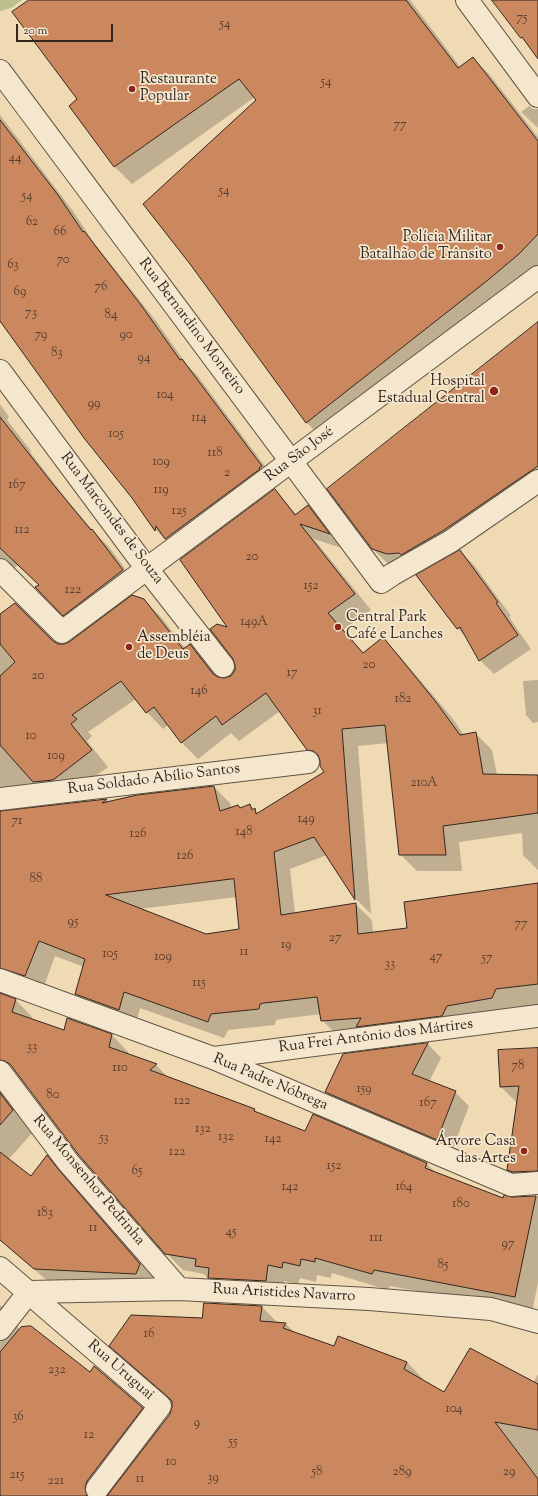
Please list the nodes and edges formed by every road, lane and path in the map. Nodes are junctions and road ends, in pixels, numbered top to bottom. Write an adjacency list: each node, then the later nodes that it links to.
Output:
1 (467, 0): 3 (street)
2 (0, 71): 6 (street, Rua Bernardino Monteiro)
3 (538, 96)
4 (538, 278): 6 (street, Rua São José)
5 (0, 372): 8 (street, Rua Marcondes de Souza)
6 (291, 462): 7 (street, Rua Bernardino Monteiro); 8 (street, Rua São José)
7 (538, 481)
8 (147, 569): 9 (street, Rua São José); 10 (street, Rua Marcondes de Souza)
9 (0, 570)
10 (223, 666)
11 (308, 762): 12 (street, Rua Soldado Abílio Santos)
12 (0, 799)
13 (0, 980): 15 (street, Rua Padre Nóbrega)
14 (538, 1016): 15 (street, Rua Frei Antônio dos Mártires)
15 (213, 1058): 17 (street, Rua Padre Nóbrega)
16 (0, 1072): 19 (street, Rua Monsenhor Pedrinha)
17 (538, 1183)
18 (0, 1268): 20 (street, Rua Uruguai)
19 (179, 1289): 20 (street, Rua Aristides Navarro); 21 (street, Rua Aristides Navarro)
20 (29, 1292): 22 (street); 23 (street, Rua Uruguai)
21 (538, 1322)
22 (0, 1329)
23 (97, 1489)

